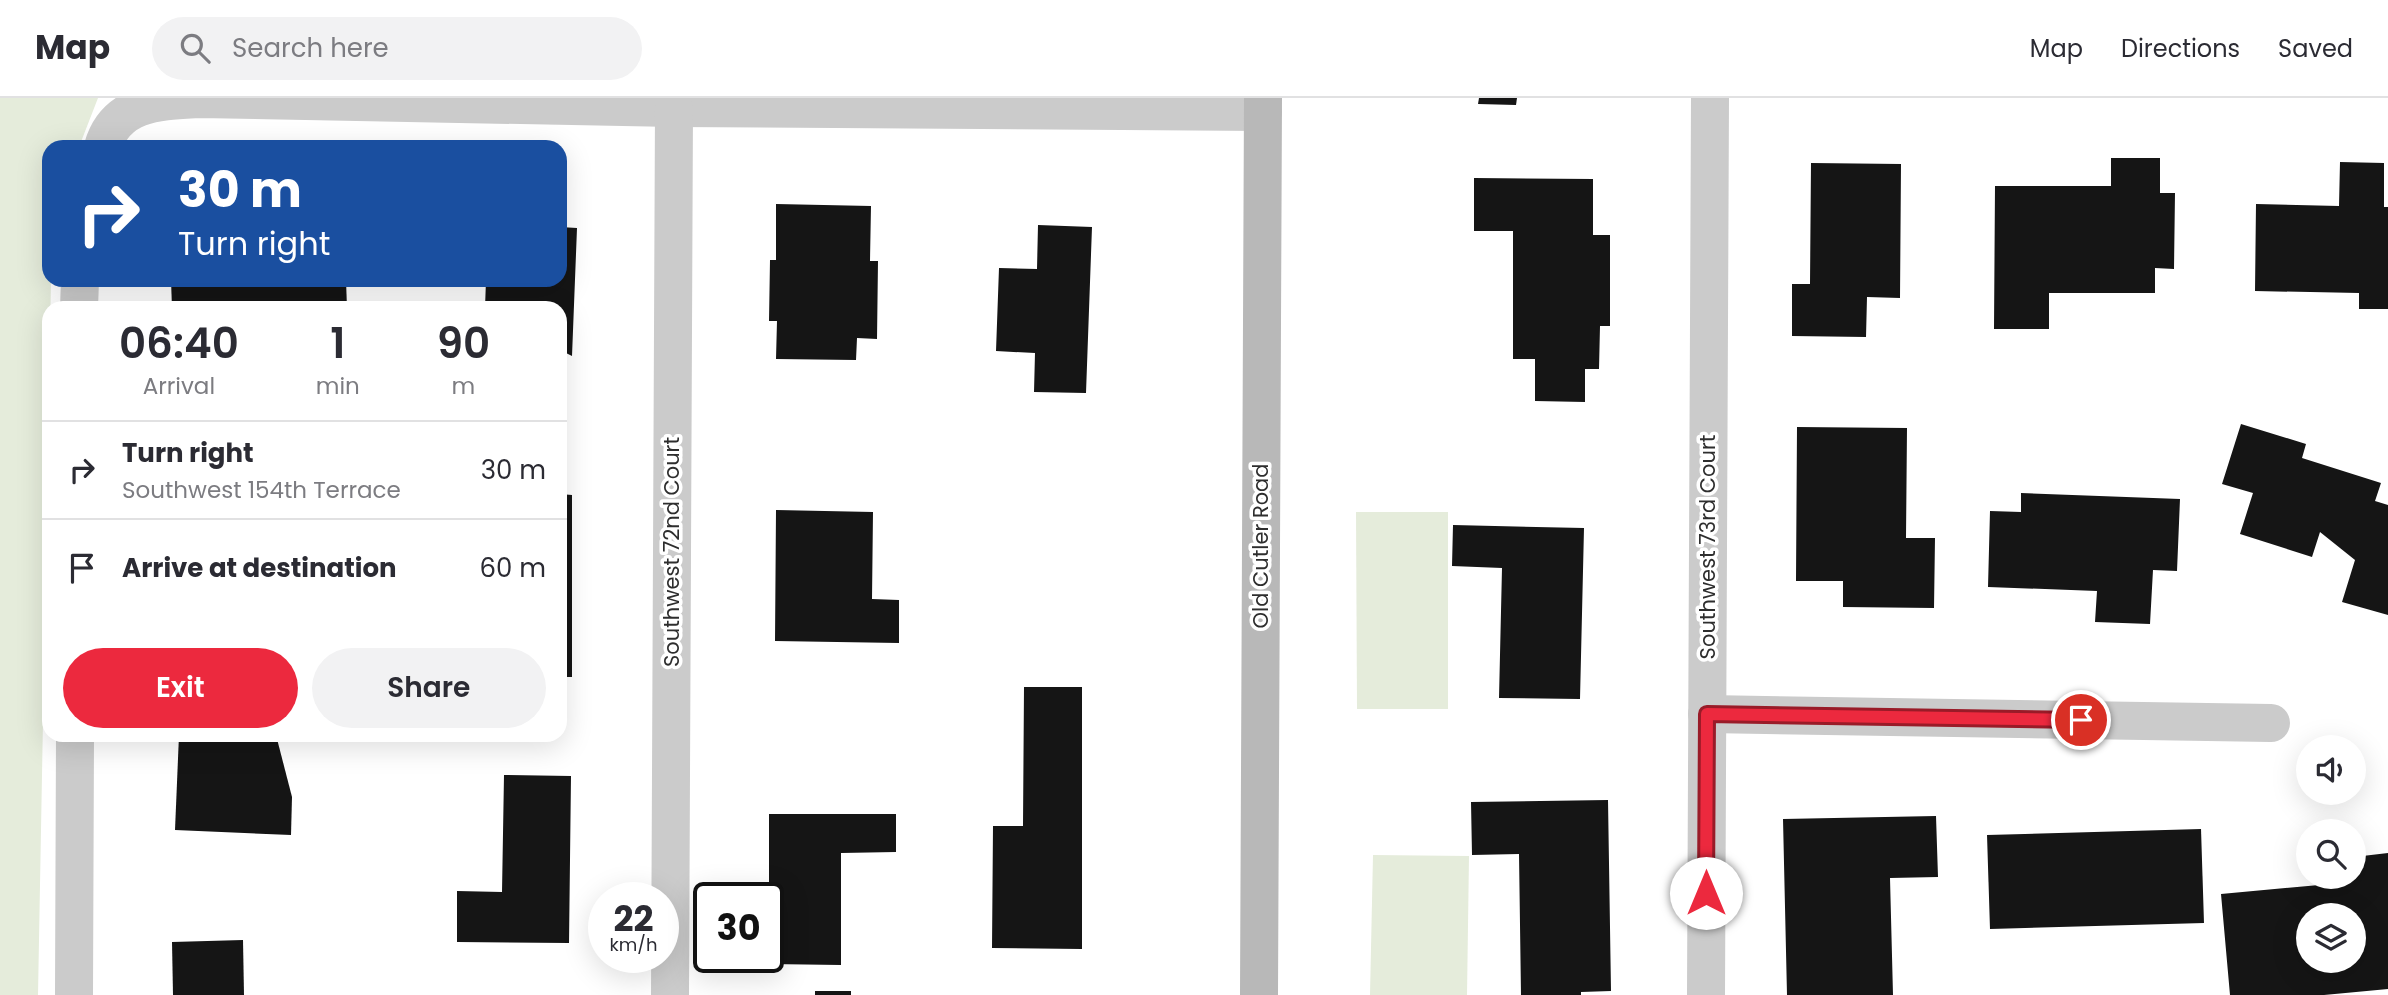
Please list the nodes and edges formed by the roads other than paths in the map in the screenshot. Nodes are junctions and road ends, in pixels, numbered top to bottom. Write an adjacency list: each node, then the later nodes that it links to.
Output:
1 (1710, 98): 5 (street, Southwest 73rd Court)
2 (1263, 105): 3 (street); 10 (main road, Old Cutler Road)
3 (674, 108): 4 (street); 9 (street, Southwest 72nd Court)
4 (105, 140)
5 (1707, 714): 6 (street); 11 (street, Southwest 73rd Court)
6 (2271, 723)
7 (75, 742): 8 (street)
8 (74, 995)
9 (670, 995)
10 (1259, 995)
11 (1706, 995)

